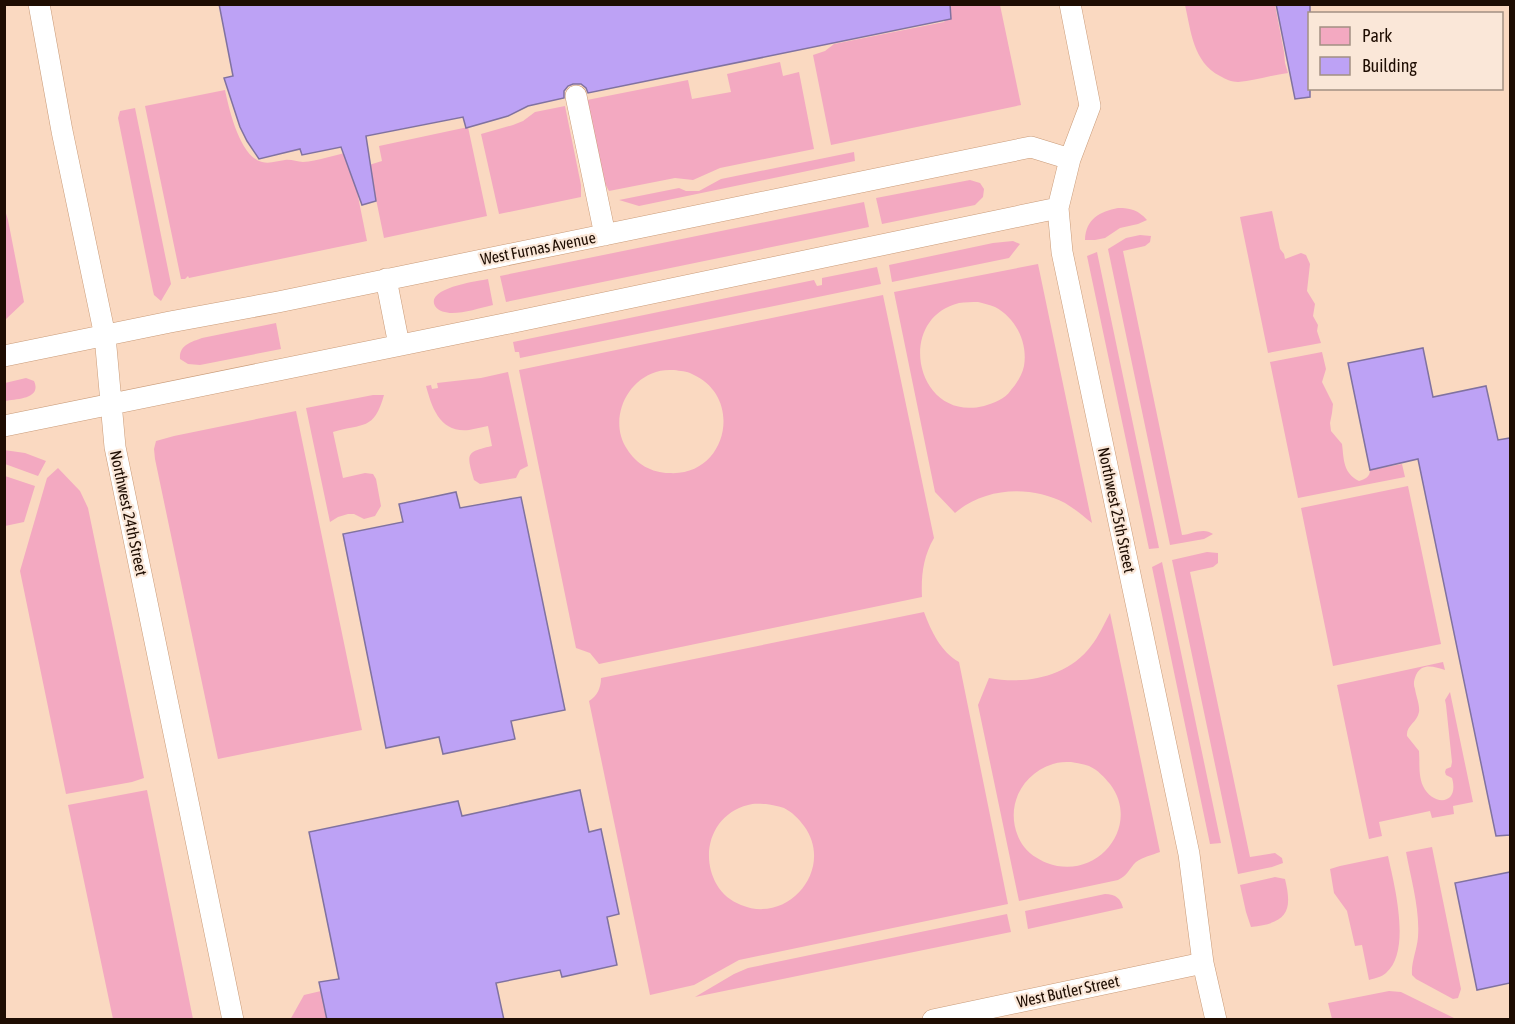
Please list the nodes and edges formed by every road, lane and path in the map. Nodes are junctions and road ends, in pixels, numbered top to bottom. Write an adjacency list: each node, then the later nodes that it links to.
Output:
1 (39, 4): 8 (lane, Northwest 24th Street)
2 (1070, 4): 4 (lane, Northwest 25th Street)
3 (576, 96): 6 (lane)
4 (1070, 159): 5 (lane, Northwest 25th Street); 6 (lane, West Furnas Avenue)
5 (1058, 208): 9 (lane); 13 (lane, Northwest 25th Street)
6 (605, 235): 7 (lane, West Furnas Avenue)
7 (386, 279): 8 (lane, West Furnas Avenue); 9 (lane)
8 (105, 336): 10 (lane, West Furnas Avenue); 11 (lane, Northwest 24th Street)
9 (399, 345): 11 (lane)
10 (4, 356)
11 (110, 404): 12 (lane); 14 (lane, Northwest 24th Street)
12 (4, 426)
13 (1203, 963): 15 (lane, West Butler Street); 16 (lane, Northwest 25th Street)
14 (233, 1020)
15 (933, 1020)
16 (1216, 1020)

